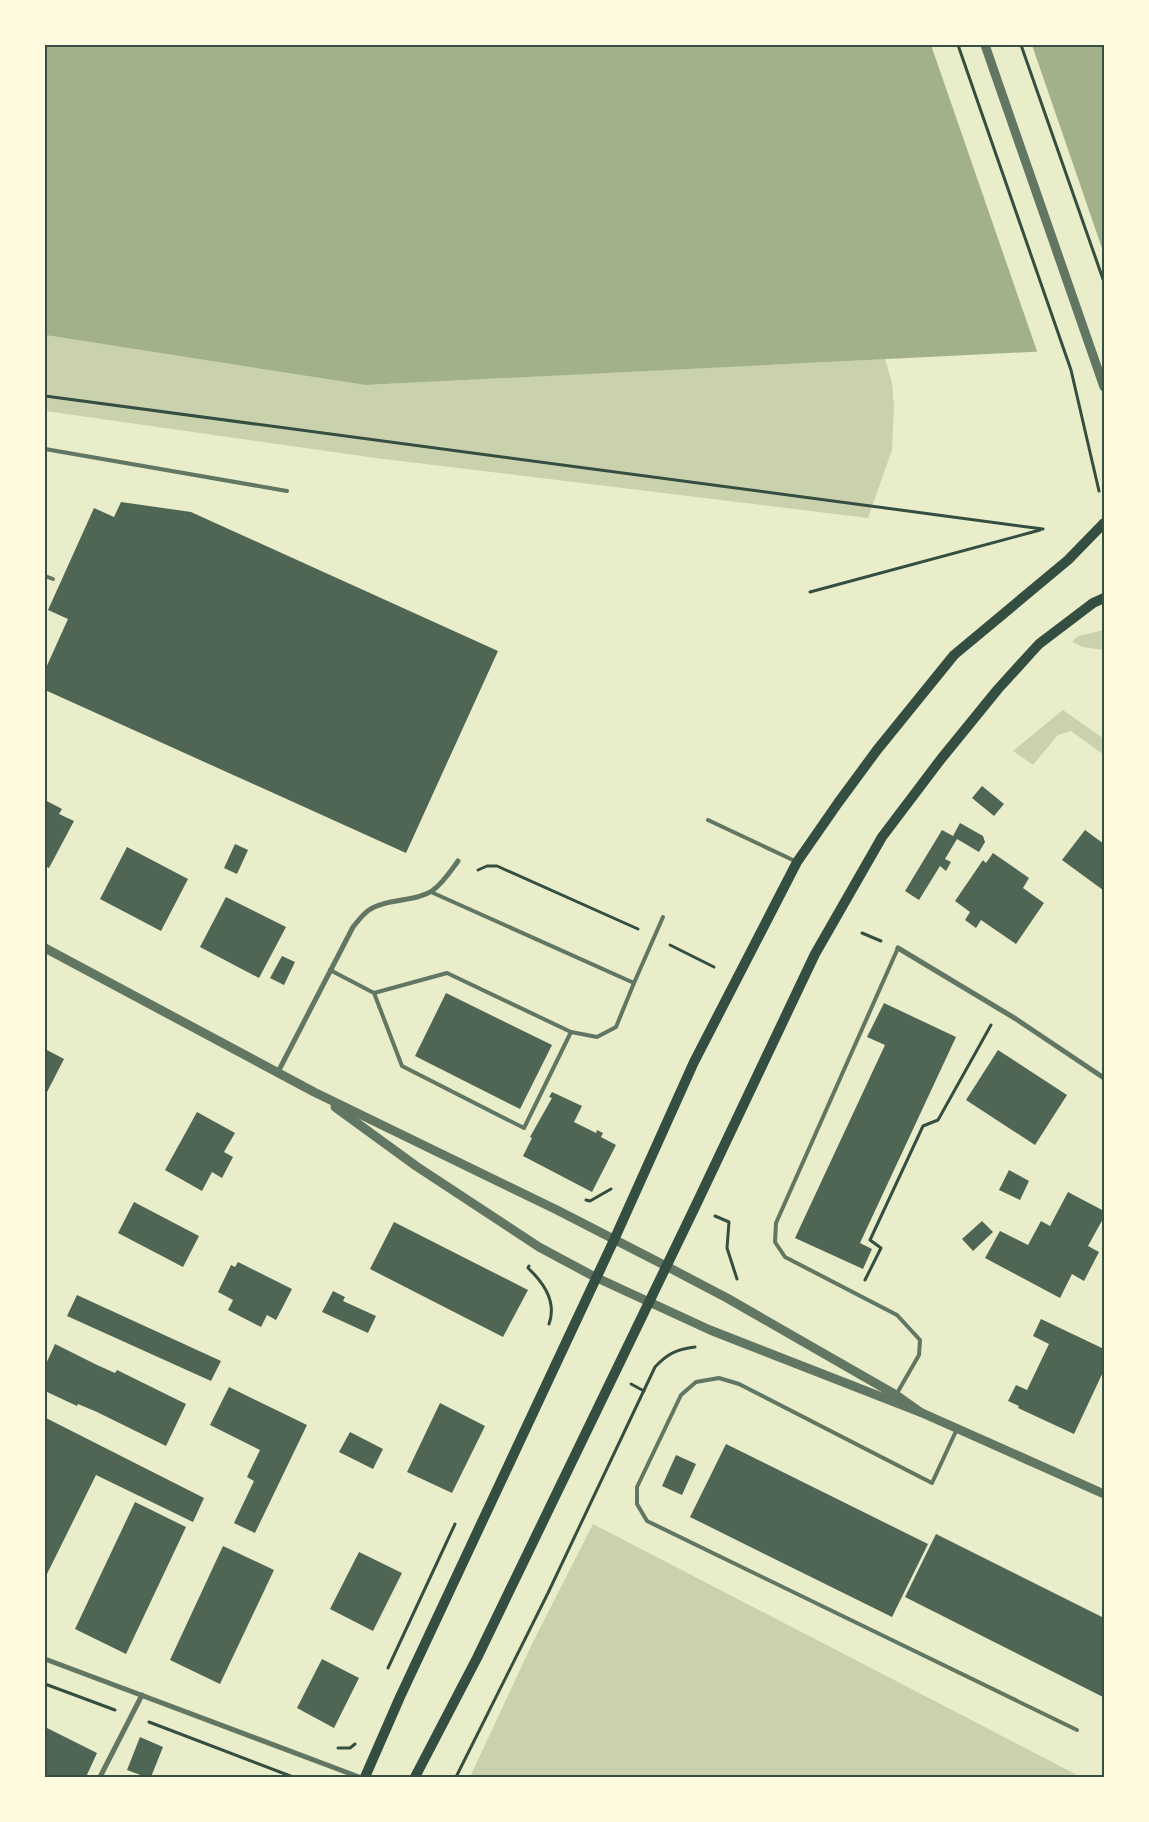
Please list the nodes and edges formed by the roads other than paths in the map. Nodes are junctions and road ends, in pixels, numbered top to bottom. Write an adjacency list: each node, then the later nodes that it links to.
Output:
1 (985, 45): 2 (street)
2 (1104, 387)
3 (45, 449): 4 (lane)
4 (287, 491)
5 (1104, 523): 11 (main road)
6 (45, 576): 7 (lane)
7 (52, 579)
8 (1104, 598): 24 (main road)
9 (708, 820): 11 (lane)
10 (458, 861): 12 (street)
11 (798, 862): 23 (main road)
12 (431, 892): 16 (street); 17 (lane)
13 (663, 916): 17 (lane)
14 (45, 948): 20 (street)
15 (898, 948): 21 (street); 27 (lane)
16 (330, 970): 18 (lane); 20 (street)
17 (634, 982): 19 (lane)
18 (374, 993): 19 (lane); 19 (lane)
19 (571, 1032)
20 (278, 1072): 22 (street)
21 (1104, 1078)
22 (314, 1092): 23 (street); 25 (street)
23 (614, 1240): 24 (street); 25 (main road)
24 (666, 1266): 26 (main road); 27 (street)
25 (595, 1277): 26 (street); 36 (main road)
26 (649, 1302): 28 (street); 37 (main road)
27 (896, 1395): 28 (street)
28 (920, 1412): 29 (street)
29 (958, 1429): 30 (street); 33 (lane)
30 (1104, 1494)
31 (45, 1659): 32 (street)
32 (142, 1695): 34 (street); 35 (street)
33 (1078, 1730)
34 (100, 1777)
35 (359, 1777)
36 (365, 1777)
37 (415, 1777)

